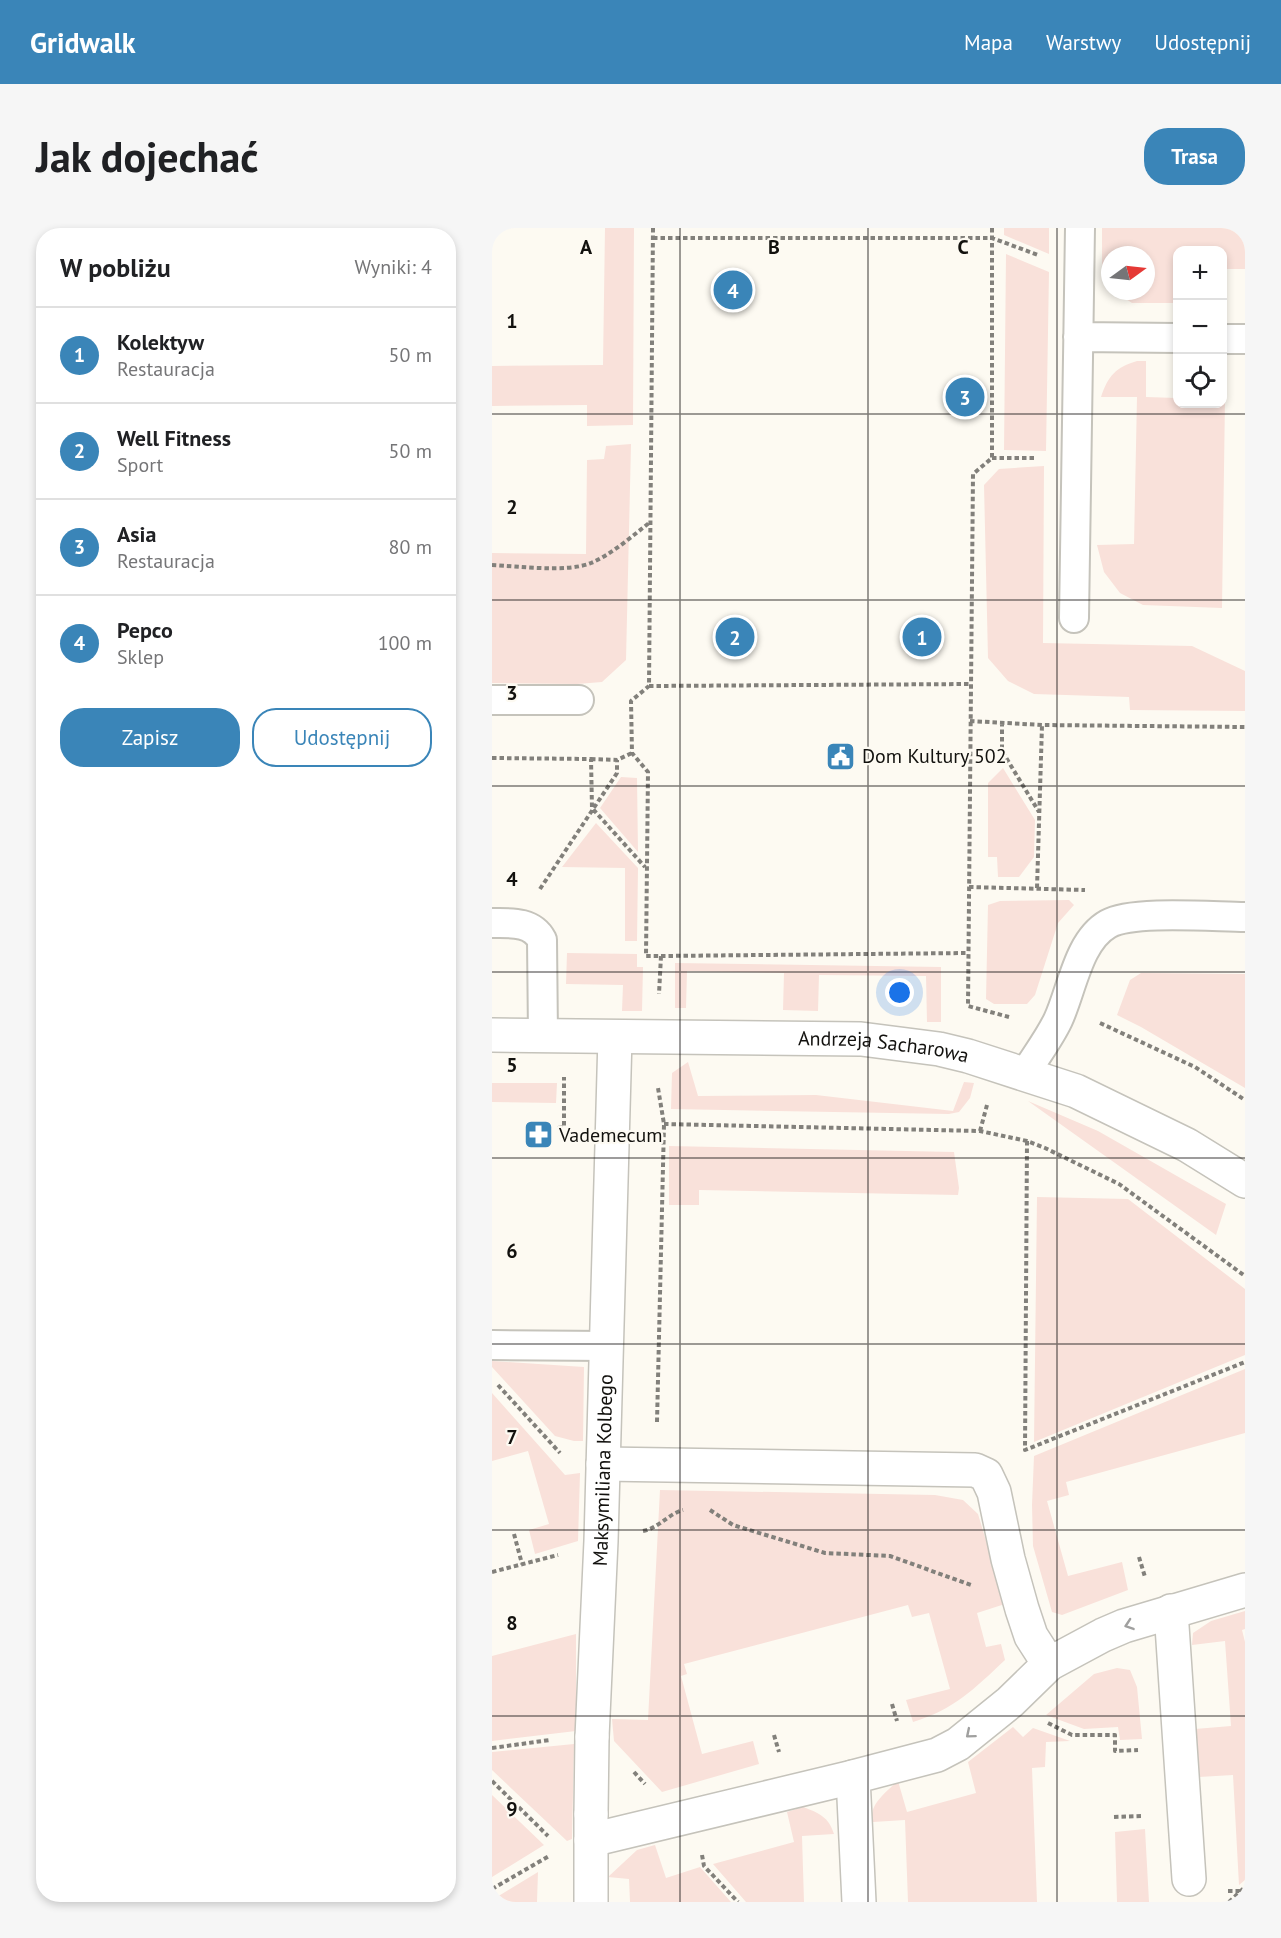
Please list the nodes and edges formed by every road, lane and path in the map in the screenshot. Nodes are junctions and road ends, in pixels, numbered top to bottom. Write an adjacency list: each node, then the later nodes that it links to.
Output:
1 (653, 228): 4 (path)
2 (992, 228): 5 (path)
3 (1080, 228): 6 (lane)
4 (653, 237): 5 (path); 13 (path)
5 (993, 238): 6 (path); 11 (path)
6 (1079, 269): 7 (lane)
7 (1078, 337): 8 (lane); 15 (lane)
8 (1173, 338)
9 (1227, 339): 10 (lane)
10 (1245, 339)
11 (992, 458): 12 (path); 16 (path)
12 (1044, 458)
13 (650, 523): 14 (path); 17 (path)
14 (492, 565)
15 (1074, 618)
16 (971, 684): 17 (path); 20 (path)
17 (649, 686): 24 (path)
18 (492, 700): 19 (lane)
19 (579, 700)
20 (970, 721): 21 (path); 31 (path)
21 (1002, 722): 22 (path); 29 (path)
22 (1042, 725): 23 (path); 29 (path)
23 (1245, 728)
24 (632, 753): 27 (path); 30 (path)
25 (492, 758): 26 (path)
26 (591, 759): 27 (path); 28 (path)
27 (616, 760): 28 (path)
28 (592, 808): 30 (path); 35 (path)
29 (1040, 813): 32 (path)
30 (646, 868): 37 (path)
31 (969, 887): 32 (path); 36 (path)
32 (1037, 888): 33 (path)
33 (1071, 888)
34 (1245, 917): 38 (lane)
35 (505, 923): 41 (lane)
36 (968, 953): 37 (path); 39 (path)
37 (661, 956): 43 (path)
38 (1062, 1009): 44 (lane); 46 (path)
39 (1009, 1017)
40 (492, 1035): 41 (street, Andrzeja Sacharowa)
41 (543, 1035): 42 (street, Andrzeja Sacharowa)
42 (615, 1037): 43 (street, Andrzeja Sacharowa); 53 (street, Maksymiliana Kolbego)
43 (657, 1038): 44 (street, Andrzeja Sacharowa); 47 (path)
44 (1024, 1075): 50 (street, Andrzeja Sacharowa)
45 (564, 1076): 48 (path)
46 (1245, 1100)
47 (664, 1124): 49 (path); 60 (path)
48 (558, 1128)
49 (1027, 1141): 51 (path); 56 (path)
50 (1245, 1181)
51 (1245, 1276)
52 (492, 1345): 53 (lane)
53 (607, 1346): 59 (street, Maksymiliana Kolbego)
54 (1245, 1362): 56 (path)
55 (492, 1379): 57 (path)
56 (1025, 1450): 58 (path); 61 (path)
57 (563, 1455)
58 (1026, 1459)
59 (603, 1464): 60 (street); 77 (street, Maksymiliana Kolbego)
60 (656, 1465): 61 (street)
61 (986, 1475): 70 (street)
62 (705, 1506): 67 (path)
63 (684, 1510): 64 (path)
64 (654, 1529)
65 (514, 1534): 66 (path)
66 (522, 1564)
67 (972, 1585)
68 (1245, 1590): 69 (street)
69 (1171, 1611): 70 (street, one-way to 70); 78 (street)
70 (1049, 1664): 71 (street)
71 (1010, 1702): 72 (path); 73 (street, one-way to 73)
72 (1138, 1750)
73 (853, 1777): 77 (street); 84 (street)
74 (492, 1781): 77 (path)
75 (1153, 1815): 76 (path)
76 (1114, 1817)
77 (582, 1835): 80 (path); 83 (street, Maksymiliana Kolbego)
78 (1189, 1879)
79 (1245, 1887): 81 (path)
80 (492, 1889)
81 (1239, 1891): 82 (path); 85 (path)
82 (1245, 1895)
83 (591, 1902)
84 (859, 1902)
85 (1229, 1902)

